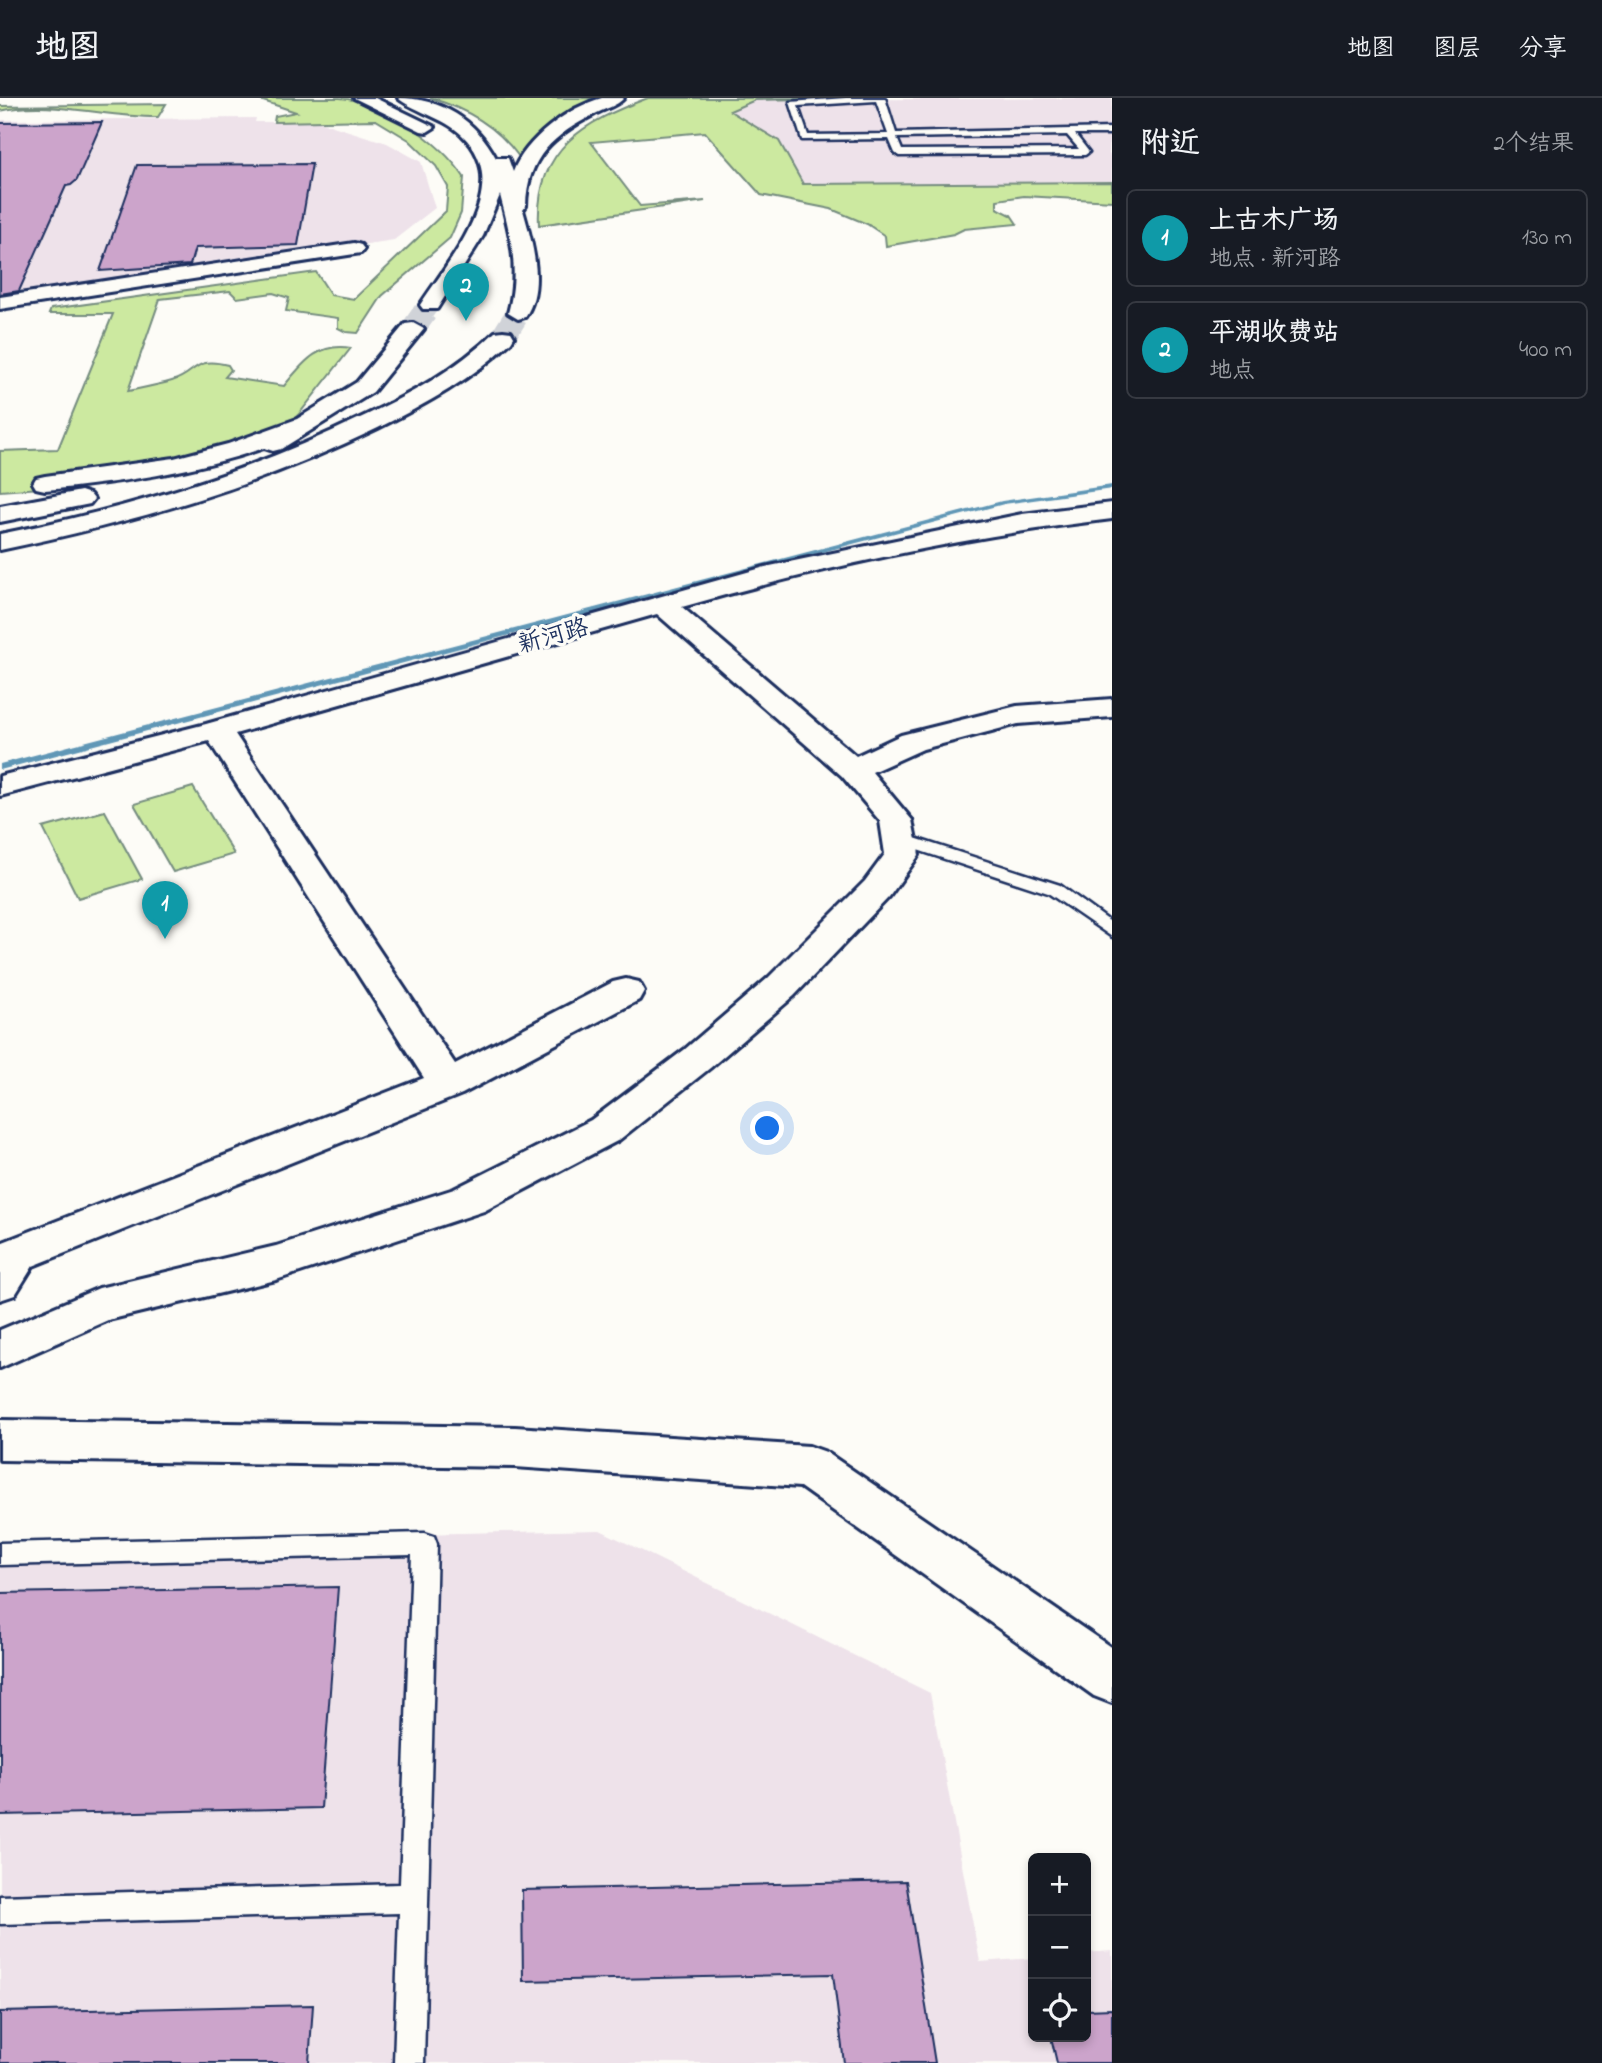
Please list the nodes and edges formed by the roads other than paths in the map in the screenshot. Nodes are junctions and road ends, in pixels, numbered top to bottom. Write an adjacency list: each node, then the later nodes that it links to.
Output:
1 (362, 98): 9 (main road)
2 (406, 98): 12 (main road)
3 (423, 98): 11 (main road)
4 (616, 98): 11 (main road)
5 (880, 98): 8 (lane); 8 (lane)
6 (1112, 131): 7 (lane)
7 (1070, 133): 8 (lane); 8 (lane)
8 (891, 138)
9 (444, 140)
10 (473, 176): 12 (main road)
11 (521, 240): 16 (main road)
12 (470, 241): 15 (main road)
13 (355, 249): 14 (main road)
14 (0, 303)
15 (430, 305)
16 (518, 313)
17 (412, 329): 19 (main road)
18 (503, 337): 20 (main road)
19 (365, 387): 21 (main road); 23 (main road)
20 (426, 394): 24 (main road); 25 (main road)
21 (24, 485)
22 (1112, 511): 26 (main road, 新河路)
23 (0, 514)
24 (0, 525)
25 (0, 542)
26 (662, 604): 28 (main road, 新河路); 29 (main road)
27 (1112, 708): 29 (main road)
28 (217, 730): 30 (main road, 新河路); 34 (main road)
29 (853, 769): 31 (main road)
30 (0, 786)
31 (900, 838): 32 (lane); 36 (main road)
32 (1112, 931)
33 (626, 991): 34 (main road)
34 (447, 1084): 35 (main road)
35 (0, 1283)
36 (0, 1350)
37 (0, 1440): 39 (main road)
38 (0, 1554): 40 (lane)
39 (1112, 1678)
40 (414, 1898): 41 (lane); 42 (lane)
41 (0, 1910)
42 (409, 2063)

